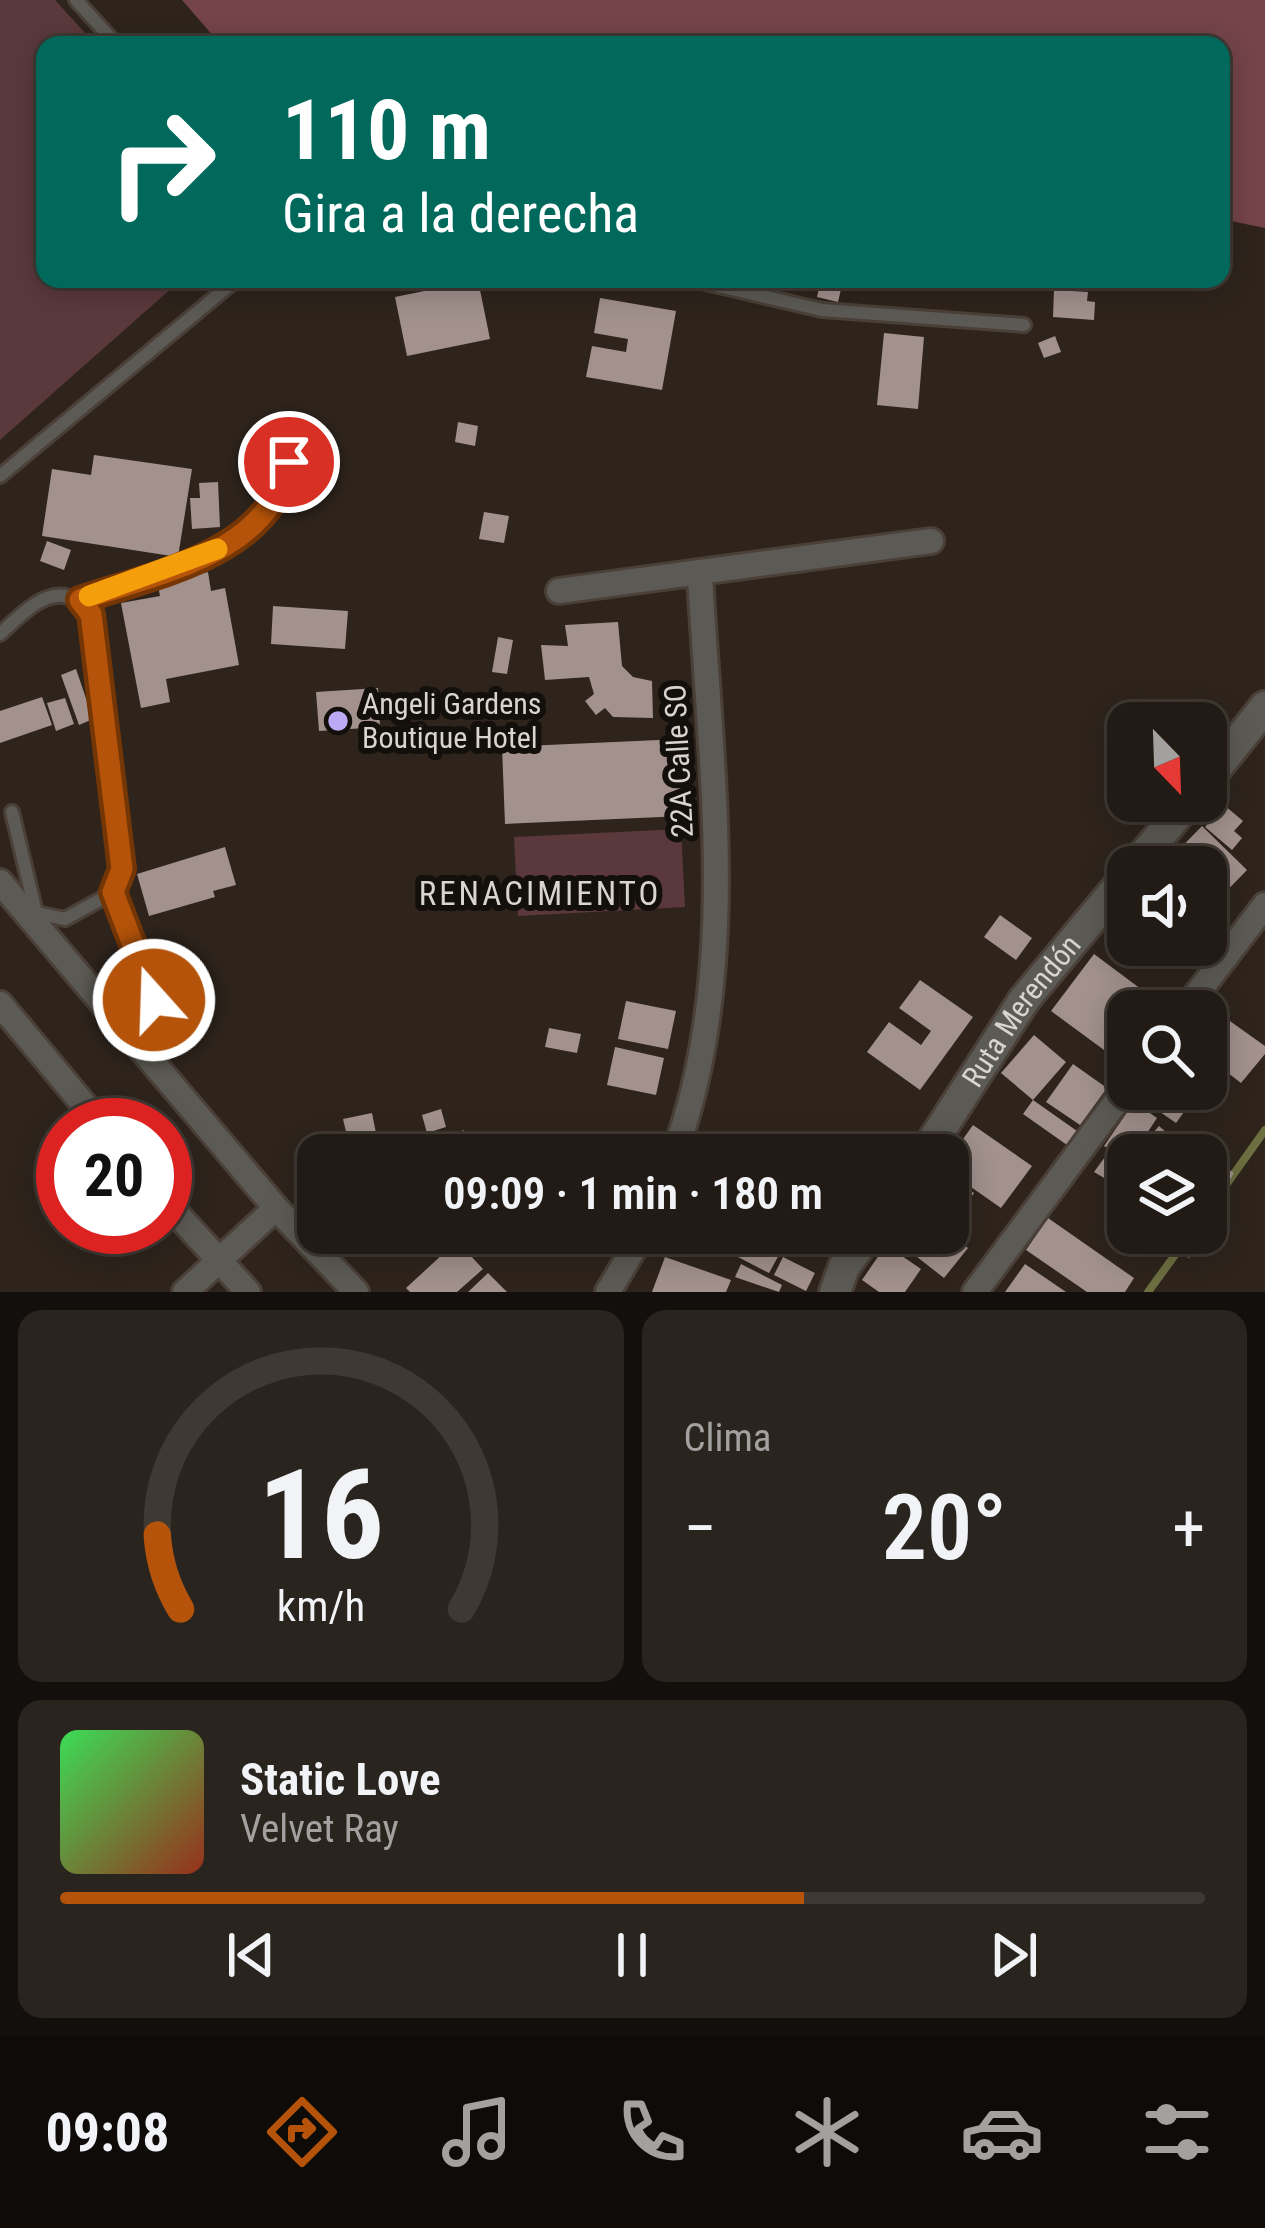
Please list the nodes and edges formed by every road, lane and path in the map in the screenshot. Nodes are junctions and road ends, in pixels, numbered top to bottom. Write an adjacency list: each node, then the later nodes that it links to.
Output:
1 (76, 0): 2 (lane)
2 (109, 36)
3 (226, 288): 7 (lane)
4 (727, 288): 5 (lane)
5 (1024, 325)
6 (289, 462): 11 (lane)
7 (0, 476)
8 (931, 541): 9 (street)
9 (700, 575): 10 (street); 27 (street, 22A Calle SO)
10 (559, 591)
11 (80, 600): 12 (lane); 19 (lane)
12 (0, 634)
13 (1265, 707): 14 (street)
14 (1227, 755)
15 (12, 812): 19 (lane)
16 (1172, 822): 17 (street)
17 (1152, 846)
18 (0, 882): 29 (street)
19 (113, 892): 24 (lane)
20 (1107, 899): 28 (street, Ruta Merendón)
21 (1265, 905): 22 (street)
22 (1200, 990)
23 (0, 1004): 25 (street)
24 (168, 1036)
25 (78, 1098)
26 (1110, 1110): 39 (street)
27 (680, 1134)
28 (938, 1134)
29 (276, 1208): 33 (street); 36 (street)
30 (192, 1231): 33 (street)
31 (631, 1254): 37 (street)
32 (854, 1254): 38 (street)
33 (217, 1258): 34 (street); 35 (street)
34 (185, 1292)
35 (248, 1292)
36 (356, 1292)
37 (608, 1292)
38 (835, 1292)
39 (975, 1292)

